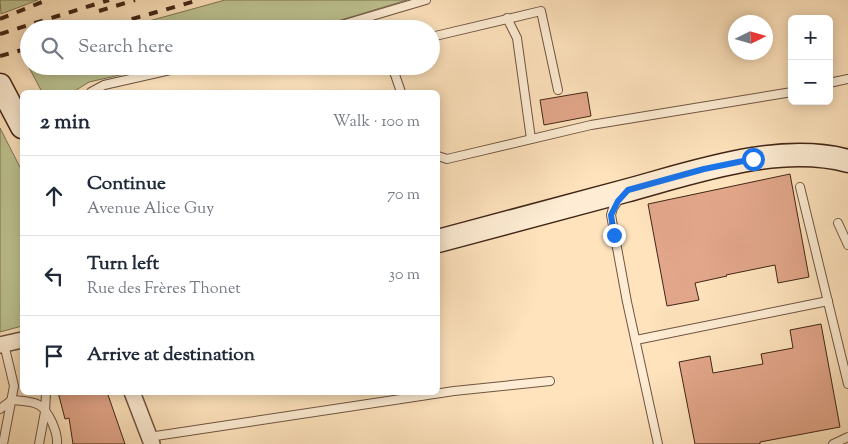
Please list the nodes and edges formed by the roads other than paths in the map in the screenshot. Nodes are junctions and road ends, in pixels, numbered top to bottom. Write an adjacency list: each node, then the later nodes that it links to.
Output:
1 (426, 0): 3 (lane)
2 (507, 18): 4 (lane); 12 (lane); 15 (lane)
3 (358, 20)
4 (440, 35)
5 (148, 75): 10 (lane)
6 (395, 75): 11 (lane)
7 (848, 79): 8 (lane)
8 (833, 82)
9 (0, 84): 14 (main road)
10 (94, 90)
11 (400, 90)
12 (558, 90)
13 (788, 93): 15 (lane)
14 (20, 123)
15 (531, 139): 16 (lane)
16 (440, 157)
17 (848, 161): 19 (main road)
18 (800, 187): 23 (lane)
19 (628, 190): 21 (main road); 25 (lane)
20 (838, 223): 22 (lane)
21 (440, 240)
22 (848, 245)
23 (828, 301): 25 (lane); 28 (lane)
24 (20, 340): 26 (street)
25 (636, 340): 41 (lane)
26 (2, 345): 33 (lane)
27 (550, 381): 29 (lane)
28 (848, 384)
29 (440, 393)
30 (46, 395): 35 (lane)
31 (133, 395): 37 (street)
32 (430, 395): 37 (lane)
33 (12, 400): 34 (lane); 35 (lane); 38 (lane)
34 (0, 409)
35 (45, 412): 39 (lane); 40 (lane)
36 (848, 438): 42 (lane)
37 (150, 441)
38 (3, 444)
39 (39, 444)
40 (58, 444)
41 (658, 444)
42 (833, 444)

